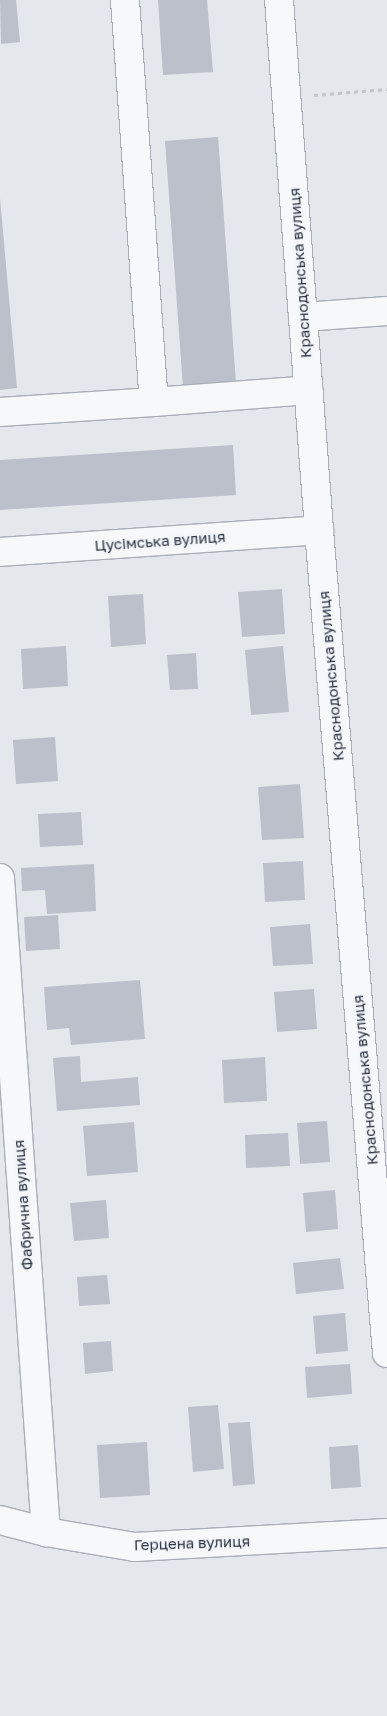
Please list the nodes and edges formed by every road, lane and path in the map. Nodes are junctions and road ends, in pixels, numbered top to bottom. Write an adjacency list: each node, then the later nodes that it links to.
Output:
1 (125, 0): 8 (street)
2 (279, 0): 4 (street, Краснодонська вулиця)
3 (387, 88): 4 (path)
4 (286, 98): 6 (street, Краснодонська вулиця)
5 (387, 311): 6 (street)
6 (303, 317): 7 (street, Краснодонська вулиця)
7 (308, 390): 8 (street); 10 (street, Краснодонська вулиця)
8 (154, 402): 9 (street)
9 (0, 412)
10 (319, 530): 11 (street, Цусімська вулиця); 13 (street, Краснодонська вулиця)
11 (0, 552)
12 (0, 878): 15 (street, Фабрична вулиця)
13 (387, 1353)
14 (0, 1520): 15 (street, Герцена вулиця)
15 (46, 1532): 16 (street, Герцена вулиця)
16 (387, 1533)

